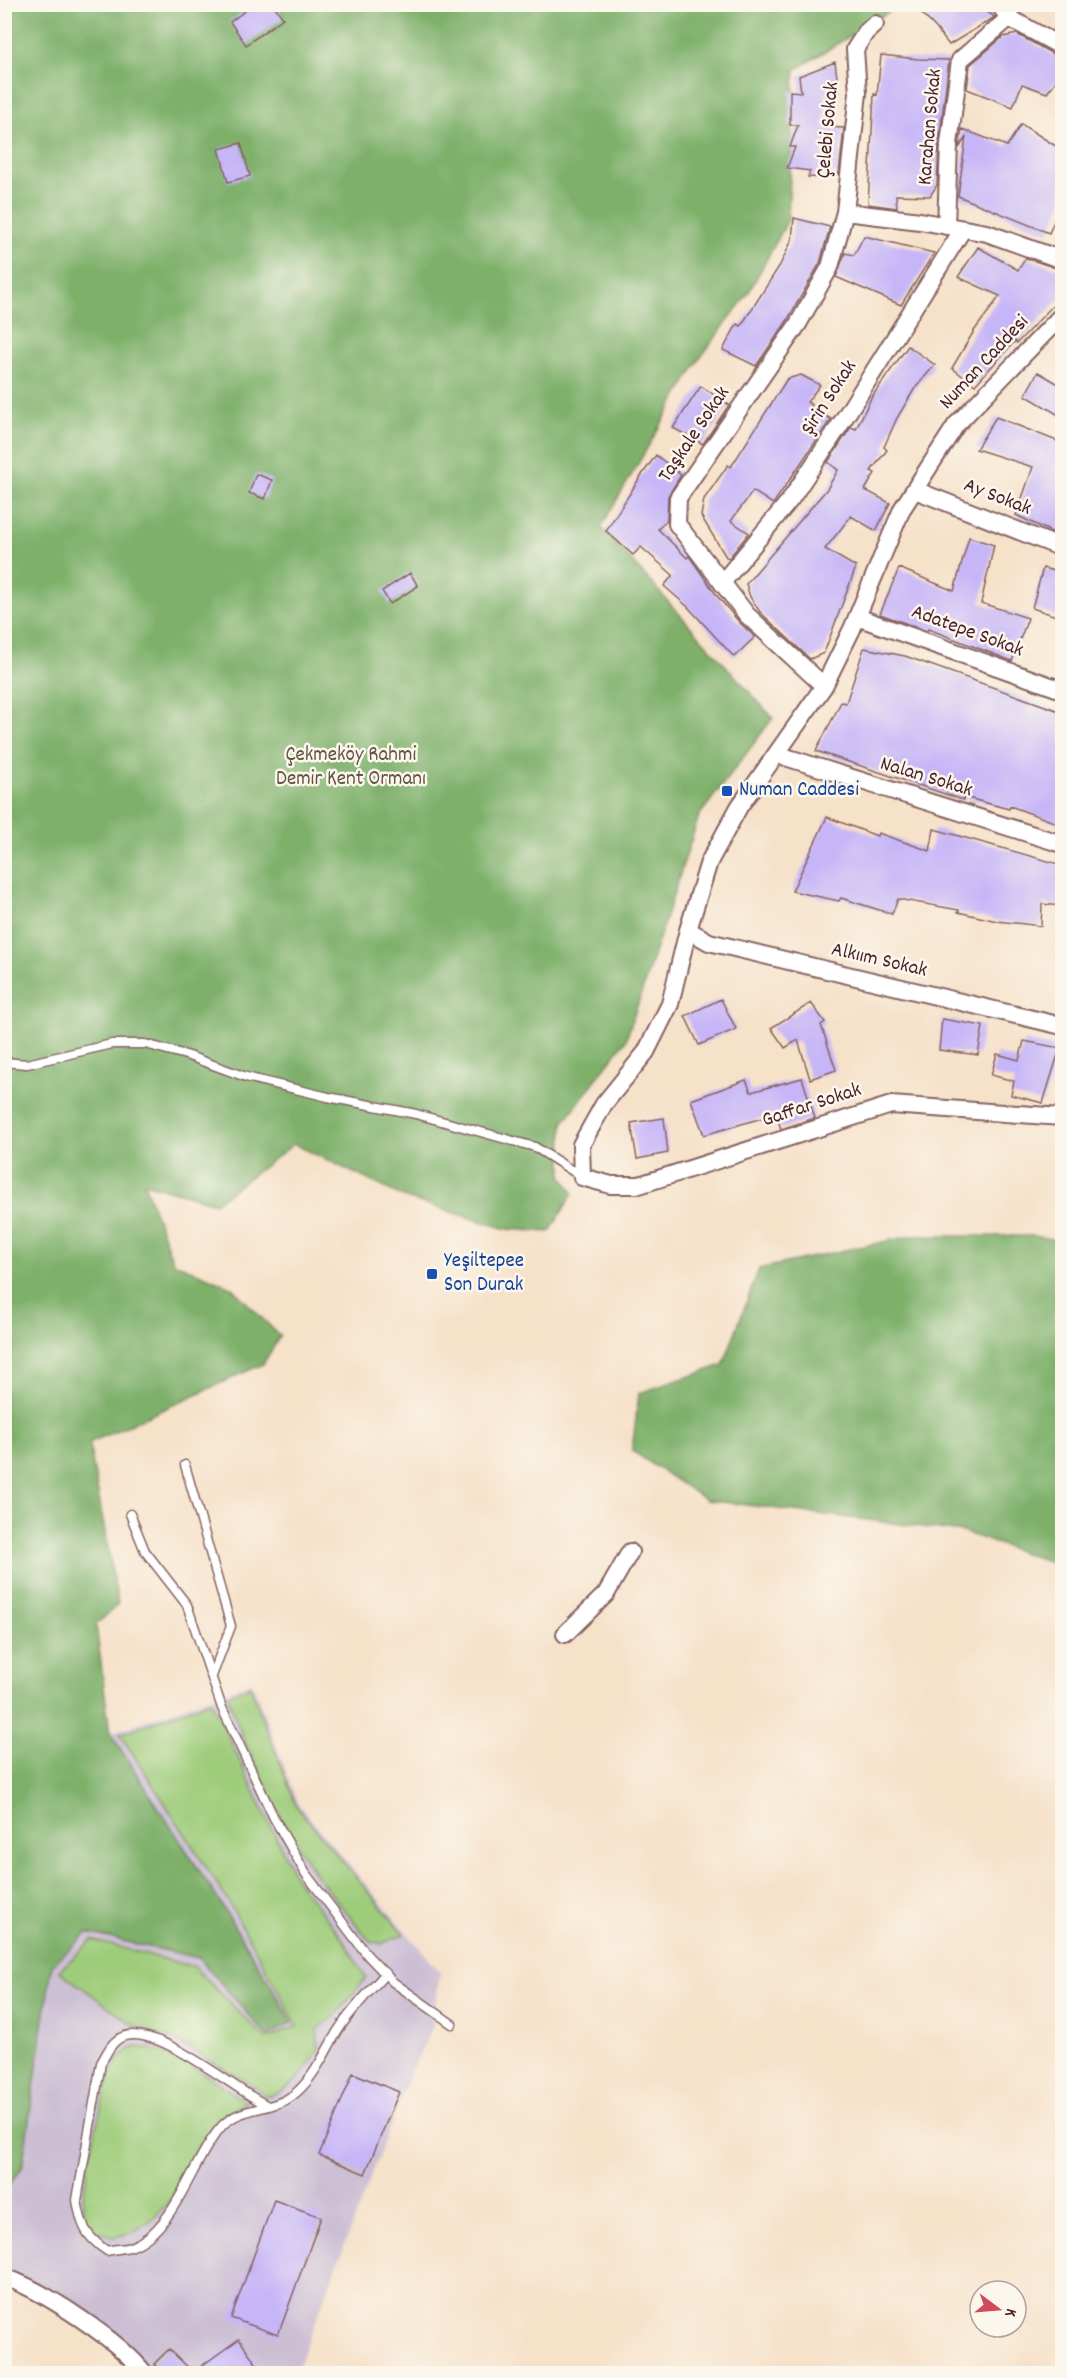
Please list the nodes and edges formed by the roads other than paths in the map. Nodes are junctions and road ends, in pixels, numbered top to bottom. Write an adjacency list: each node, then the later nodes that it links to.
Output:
1 (1004, 11): 3 (street); 5 (street, Karahan Sokak)
2 (875, 24): 4 (street, Çelebi Sokak)
3 (1062, 47)
4 (845, 212): 5 (street); 10 (street, Taşkale Sokak)
5 (955, 228): 6 (street); 10 (street, Şirin Sokak)
6 (1062, 260)
7 (1062, 315): 8 (street, Numan Caddesi)
8 (915, 490): 9 (street, Ay Sokak); 11 (street, Numan Caddesi)
9 (1062, 548)
10 (722, 583): 12 (street, Taşkale Sokak)
11 (857, 617): 12 (street, Numan Caddesi); 13 (street, Adatepe Sokak)
12 (824, 686): 14 (street, Numan Caddesi)
13 (1062, 690)
14 (776, 754): 15 (street, Nalan Sokak); 16 (street, Numan Caddesi)
15 (1062, 844)
16 (688, 930): 17 (street, Alkıım Sokak); 20 (street, Numan Caddesi)
17 (1062, 1026)
18 (4, 1062): 20 (lane)
19 (1062, 1116): 20 (street, Gaffar Sokak)
20 (582, 1177)
21 (185, 1465): 25 (lane)
22 (129, 1514): 25 (lane)
23 (630, 1552): 24 (street)
24 (565, 1634)
25 (212, 1676): 26 (lane)
26 (386, 1973): 27 (lane); 28 (lane)
27 (452, 2024)
28 (268, 2106): 28 (lane)
29 (4, 2277): 30 (street)
30 (145, 2373)

